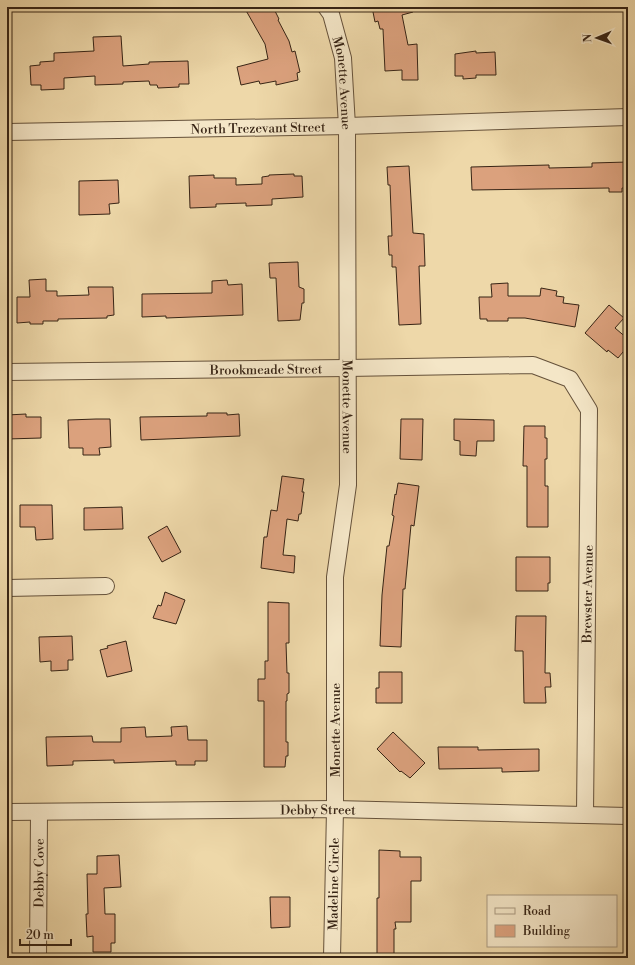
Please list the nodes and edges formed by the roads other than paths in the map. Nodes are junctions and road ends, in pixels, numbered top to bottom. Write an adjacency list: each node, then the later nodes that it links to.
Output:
1 (326, 7): 3 (street, Monette Avenue)
2 (628, 117): 3 (street, North Trezevant Street)
3 (347, 126): 4 (street, North Trezevant Street); 5 (street, Monette Avenue)
4 (7, 132)
5 (347, 368): 6 (street, Brookmeade Street); 7 (street, Brookmeade Street); 10 (street, Monette Avenue)
6 (7, 372)
7 (570, 379): 13 (street, Brewster Avenue)
8 (106, 586): 9 (street)
9 (7, 588)
10 (334, 809): 12 (street, Debby Street); 13 (street, Debby Street); 16 (street, Madeline Circle)
11 (7, 812): 12 (street, Debby Street)
12 (40, 812): 15 (street, Debby Cove)
13 (585, 814): 14 (street, Debby Street)
14 (628, 816)
15 (38, 958)
16 (332, 958)

